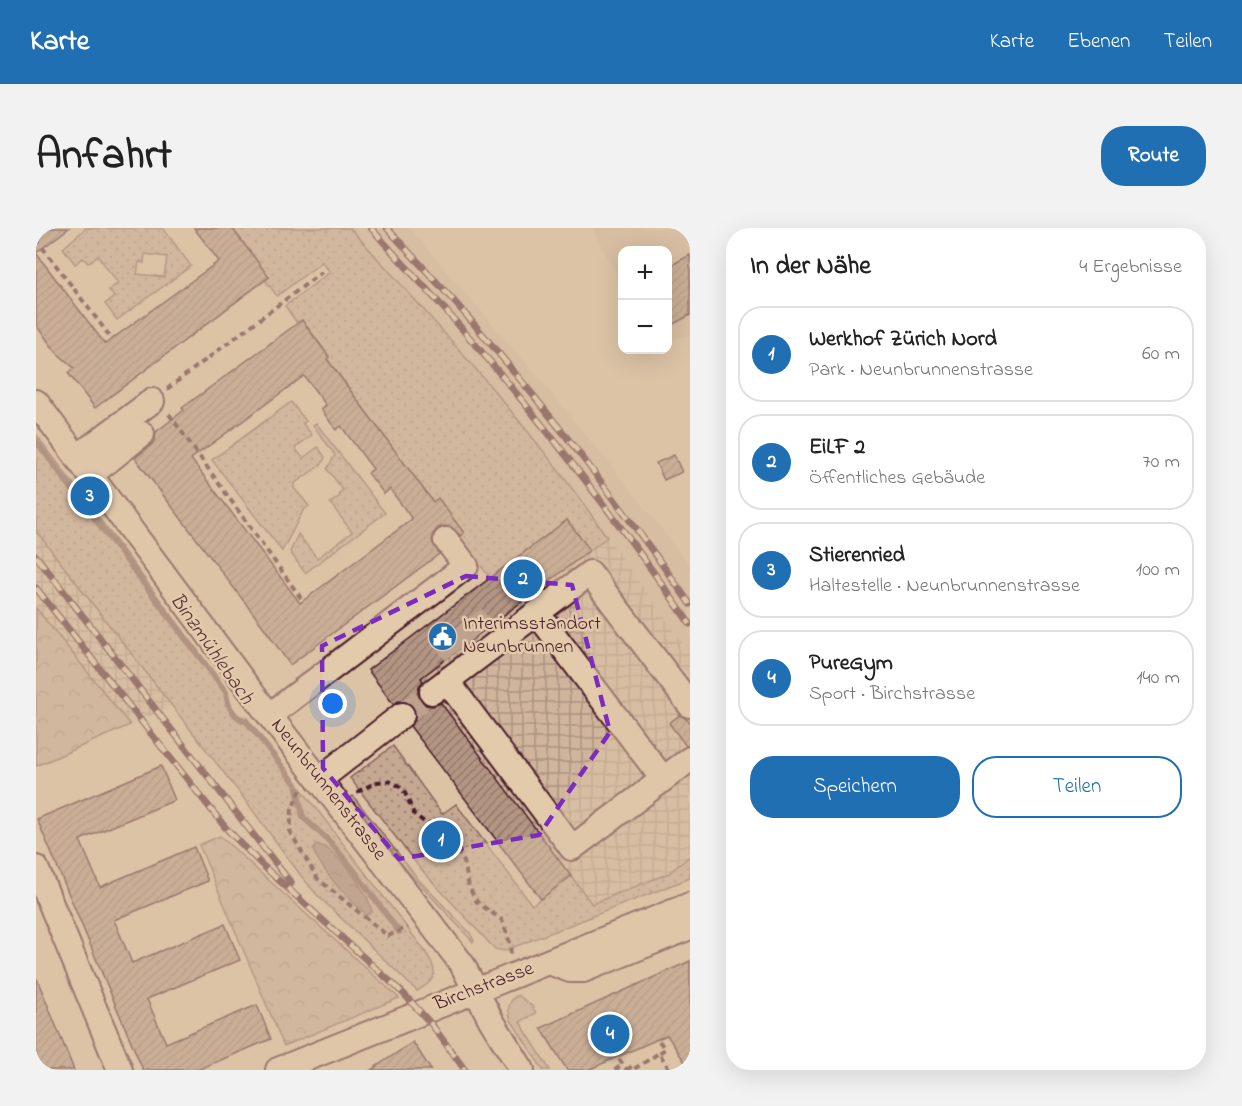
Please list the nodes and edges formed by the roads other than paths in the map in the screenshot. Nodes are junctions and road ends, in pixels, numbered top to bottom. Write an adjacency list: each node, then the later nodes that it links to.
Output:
1 (154, 399): 4 (street)
2 (36, 402): 4 (street, Neunbrunnenstrasse)
3 (142, 434): 4 (street)
4 (84, 466): 8 (street, Neunbrunnenstrasse)
5 (446, 540): 8 (street)
6 (539, 604): 7 (street); 11 (street); 11 (street)
7 (690, 705)
8 (270, 715): 12 (street, Neunbrunnenstrasse)
9 (402, 715): 12 (street)
10 (690, 759): 11 (street)
11 (663, 779)
12 (309, 780): 17 (street, Neunbrunnenstrasse)
13 (36, 868): 18 (street)
14 (690, 904): 16 (street, Birchstrasse)
15 (690, 927): 16 (street)
16 (549, 962): 17 (street, Birchstrasse)
17 (476, 990): 19 (street, Birchstrasse); 20 (street, Neunbrunnenstrasse)
18 (120, 1070)
19 (278, 1070)
20 (522, 1070)

